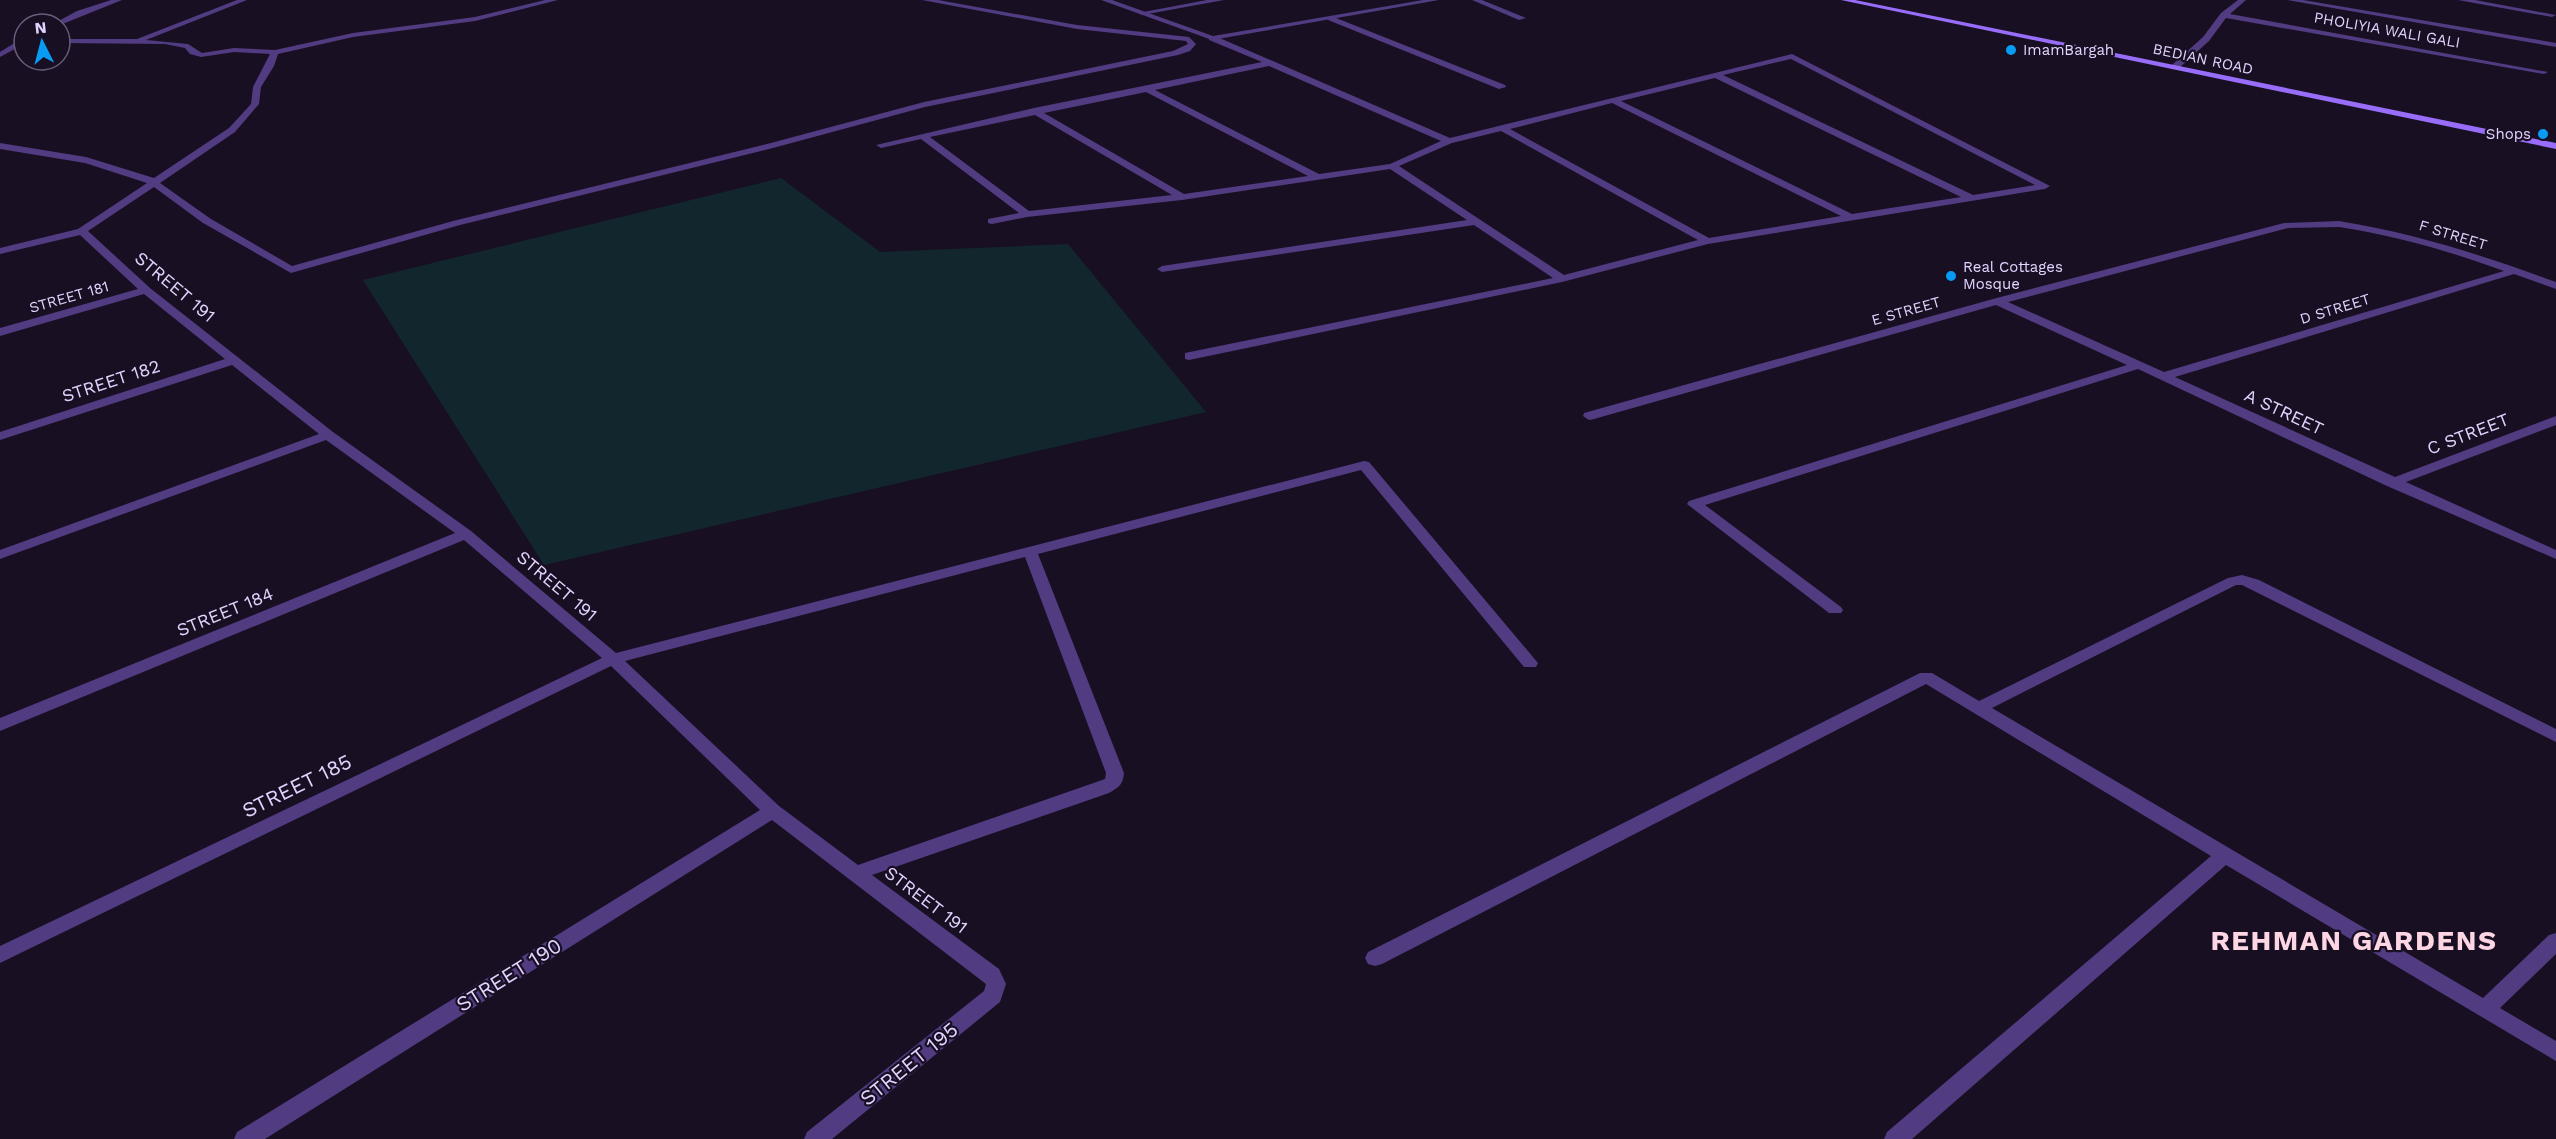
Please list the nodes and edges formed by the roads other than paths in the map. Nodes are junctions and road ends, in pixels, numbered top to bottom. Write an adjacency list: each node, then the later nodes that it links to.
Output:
1 (118, 0): 16 (street)
2 (243, 0): 21 (street)
3 (554, 0): 23 (street)
4 (926, 0): 40 (street)
5 (1105, 0): 13 (street)
6 (1220, 0): 13 (street)
7 (1436, 0): 17 (street)
8 (1476, 0): 18 (street)
9 (1845, 0): 25 (main road, BEDIAN ROAD)
10 (2242, 0): 14 (street)
11 (2291, 0): 22 (street)
12 (2462, 0): 15 (street)
13 (1142, 13): 19 (street)
14 (2224, 15): 25 (street); 26 (street, PHOLIYIA WALI GALI)
15 (2552, 15)
16 (72, 17)
17 (1331, 18): 19 (street); 28 (street)
18 (1522, 18)
19 (1212, 38): 24 (street)
20 (72, 41): 21 (street)
21 (129, 43): 23 (street)
22 (2556, 45)
23 (275, 52): 40 (street)
24 (1270, 63): 29 (street); 34 (street)
25 (2175, 67): 37 (main road, BEDIAN ROAD)
26 (2544, 72)
27 (1714, 74): 30 (street); 42 (street); 42 (street)
28 (1502, 87)
29 (1145, 88): 31 (street); 39 (street)
30 (1612, 100): 32 (street); 44 (street)
31 (1034, 111): 33 (street); 41 (street)
32 (1502, 128): 34 (street); 49 (street)
33 (923, 136): 35 (street); 43 (street)
34 (1449, 141): 38 (street)
35 (881, 145)
36 (0, 146): 40 (street)
37 (2556, 146)
38 (1392, 166): 39 (street); 46 (street)
39 (1318, 177): 41 (street)
40 (152, 181): 48 (street)
41 (1182, 197): 43 (street)
42 (1970, 197): 44 (street)
43 (1027, 214): 45 (street)
44 (1848, 216): 49 (street)
45 (992, 221)
46 (1476, 222): 51 (street); 53 (street)
47 (2339, 224): 52 (street, F STREET); 56 (street, E STREET)
48 (82, 231): 50 (street); 55 (street, STREET 191)
49 (1707, 241): 53 (street)
50 (0, 251)
51 (1162, 269)
52 (2514, 271): 54 (street, F STREET); 61 (street, D STREET)
53 (1562, 279): 58 (street)
54 (2556, 286)
55 (146, 290): 57 (street, STREET 181); 59 (street, STREET 191)
56 (1997, 301): 60 (street, A STREET); 62 (street, E STREET)
57 (0, 332)
58 (1188, 356)
59 (234, 360): 64 (street, STREET 191); 65 (street, STREET 182)
60 (2139, 365): 61 (street, A STREET); 71 (street)
61 (2165, 376): 66 (street, A STREET)
62 (1589, 417)
63 (2556, 420): 66 (street, C STREET)
64 (328, 435): 67 (street, STREET 191); 69 (street)
65 (0, 436)
66 (2392, 483): 70 (street, A STREET)
67 (466, 534): 72 (street, STREET 191); 75 (street, STREET 184)
68 (1030, 550): 72 (street, STREET 185); 73 (street, STREET 185); 79 (street)
69 (0, 555)
70 (2556, 555)
71 (1835, 610)
72 (613, 659): 77 (street, STREET 191); 81 (street, STREET 185)
73 (1530, 663)
74 (1978, 708): 76 (street); 78 (street); 82 (street)
75 (0, 725)
76 (2556, 736)
77 (773, 811): 79 (street, STREET 191); 86 (street, STREET 190)
78 (2225, 855): 84 (street); 88 (street)
79 (856, 873): 83 (street, STREET 191)
80 (2556, 941): 84 (street)
81 (0, 955)
82 (1375, 958)
83 (996, 984): 87 (street, STREET 195)
84 (2485, 1009): 85 (street)
85 (2556, 1052)
86 (245, 1139)
87 (815, 1139)
88 (1895, 1139)

